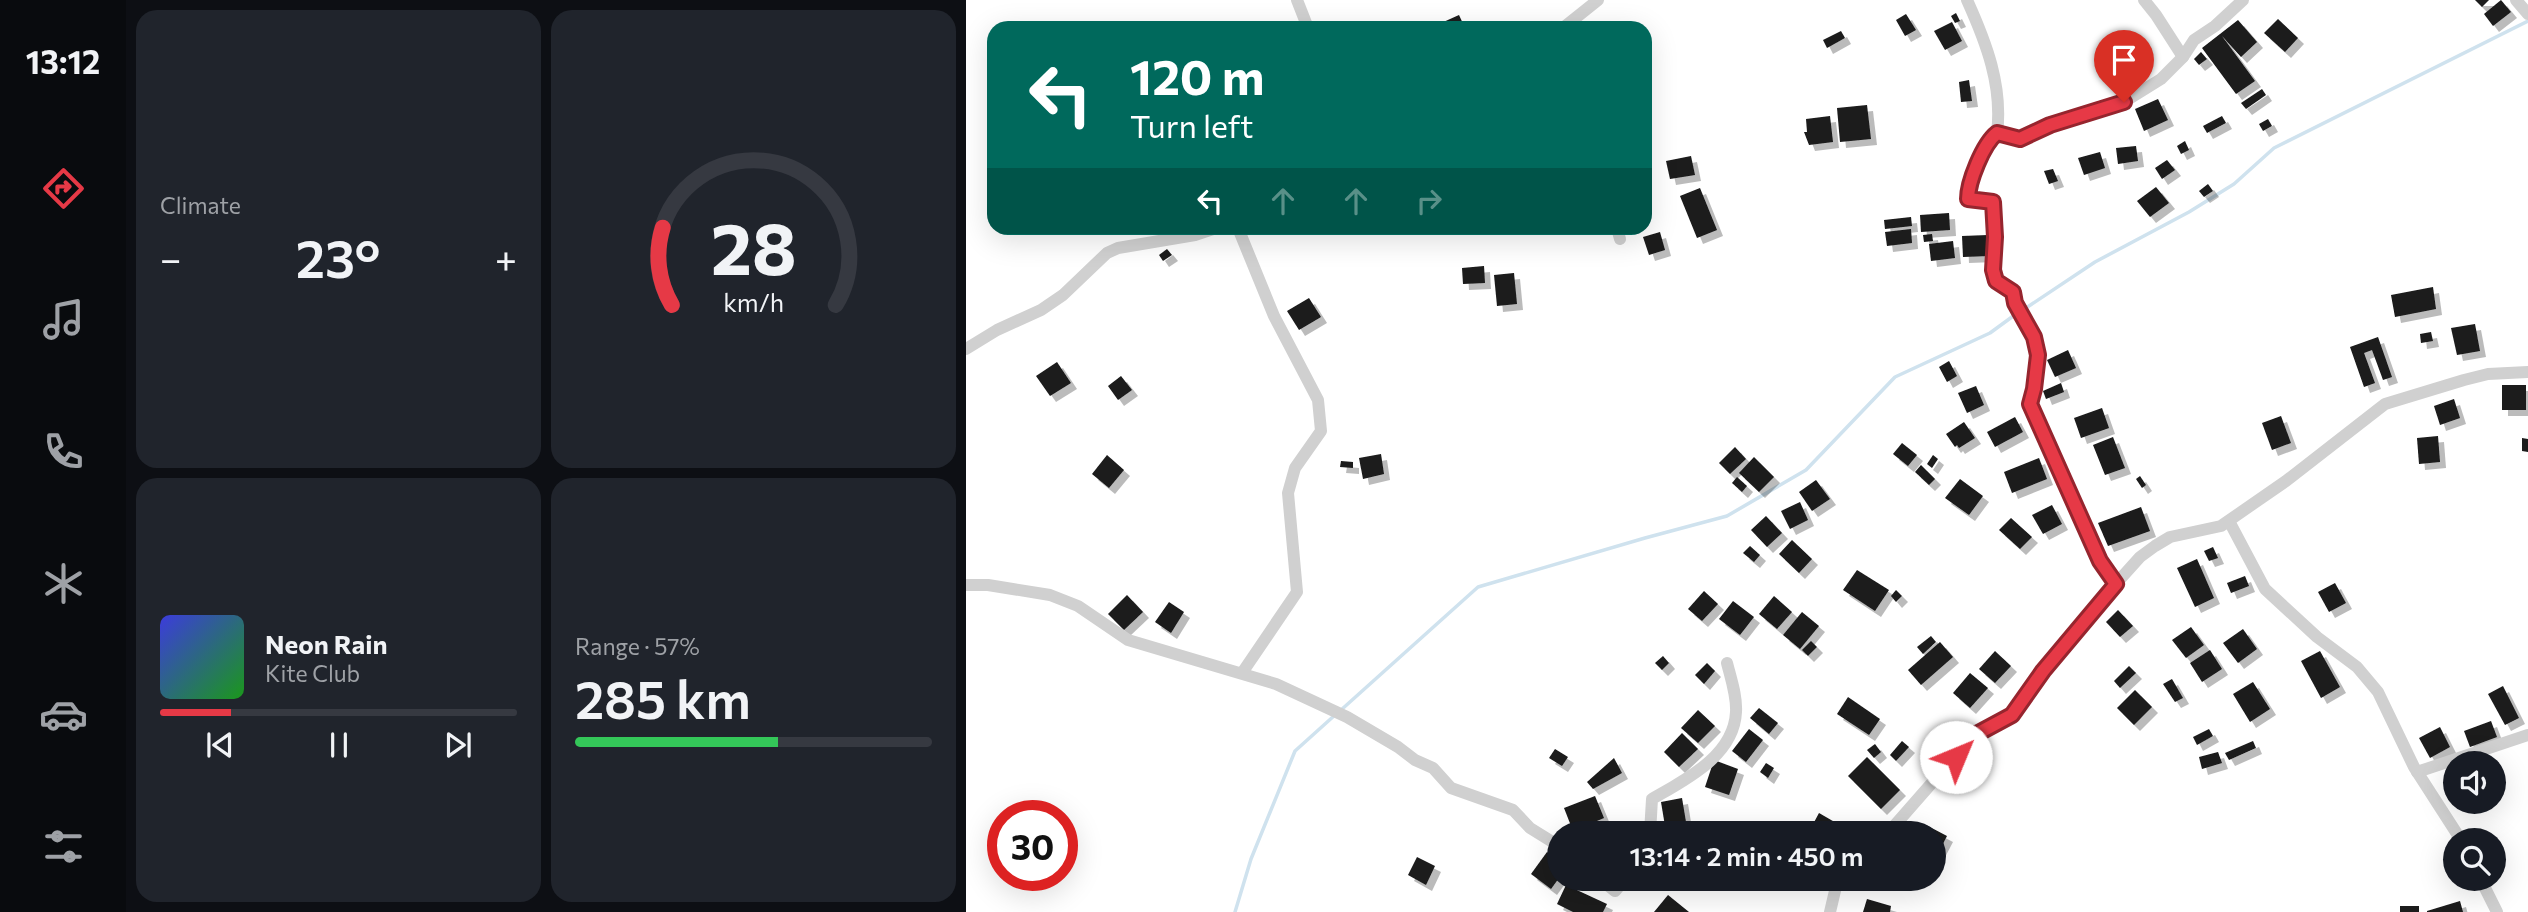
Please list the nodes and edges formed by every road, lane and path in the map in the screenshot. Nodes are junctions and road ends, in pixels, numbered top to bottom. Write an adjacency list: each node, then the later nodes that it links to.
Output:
1 (1297, 0): 8 (street)
2 (1598, 0): 9 (street)
3 (1967, 0): 11 (street)
4 (2144, 0): 10 (street)
5 (2243, 0): 10 (street)
6 (2516, 0): 7 (street)
7 (2528, 14)
8 (1305, 21)
9 (1572, 21)
10 (2183, 57): 11 (street)
11 (1997, 133): 18 (street)
12 (1195, 235): 14 (street)
13 (1241, 235): 20 (street)
14 (966, 349)
15 (2528, 372): 16 (street)
16 (2229, 521): 18 (street); 22 (street)
17 (966, 584): 20 (street)
18 (2116, 584): 24 (street)
19 (1727, 663): 23 (street)
20 (1242, 673): 26 (street)
21 (2528, 735): 22 (street)
22 (2417, 772): 25 (street)
23 (1651, 821)
24 (1899, 821)
25 (2453, 828)
26 (1547, 839)
27 (1835, 891): 29 (street)
28 (2486, 891): 30 (street)
29 (1830, 912)
30 (2497, 912)

